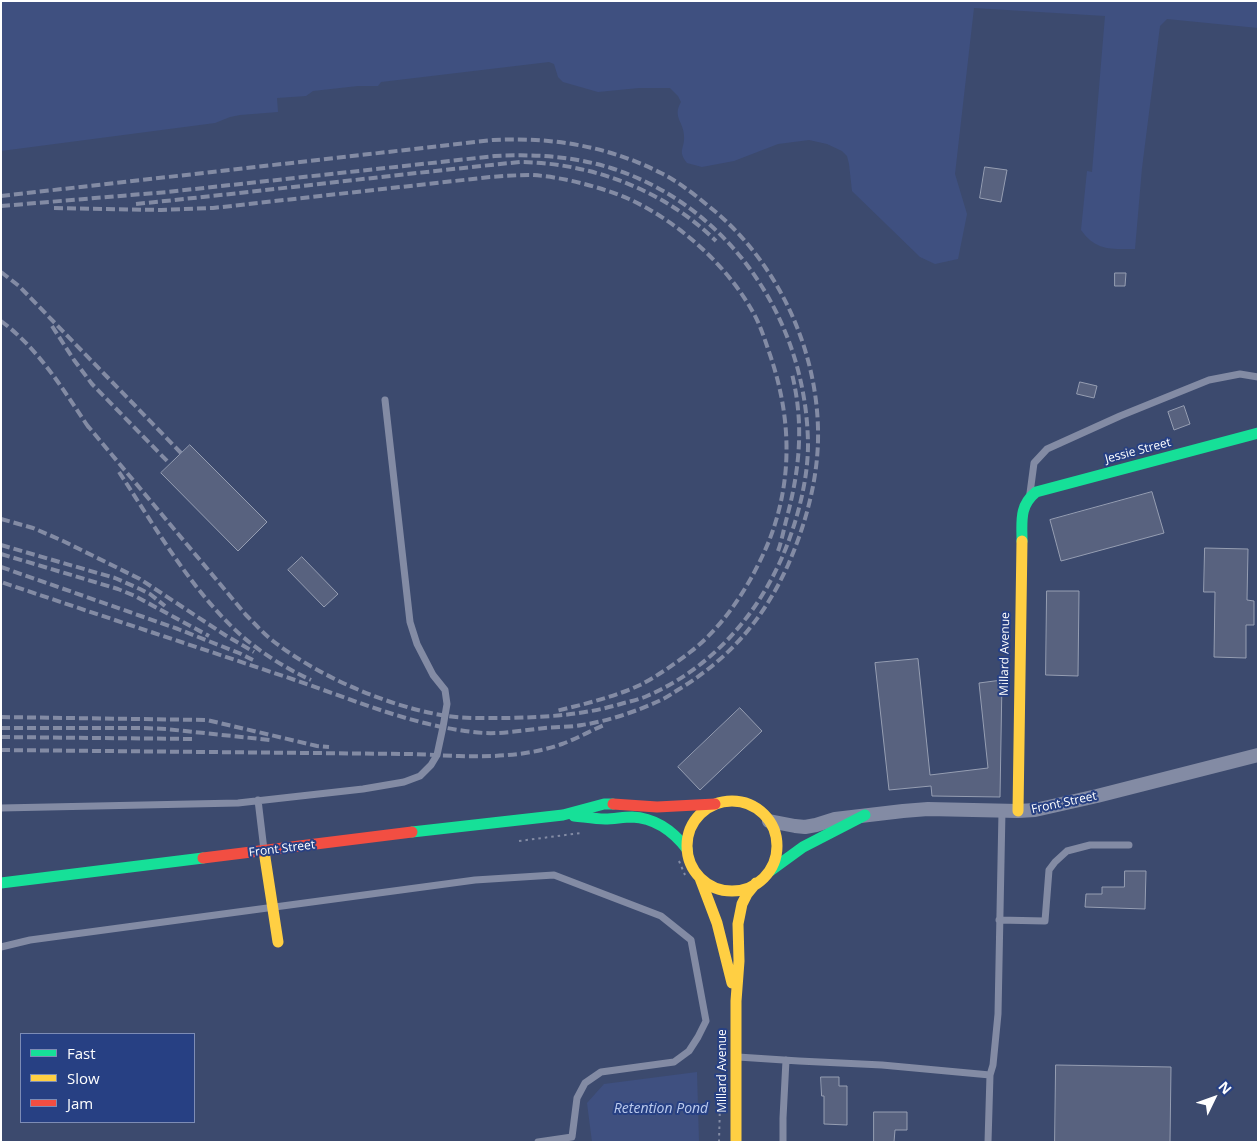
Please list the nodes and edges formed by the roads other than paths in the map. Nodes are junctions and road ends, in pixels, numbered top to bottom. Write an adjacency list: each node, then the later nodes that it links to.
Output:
1 (1258, 378): 4 (lane)
2 (385, 400): 6 (lane)
3 (1258, 433): 4 (street, Jessie Street)
4 (1028, 499): 10 (street, Millard Avenue)
5 (1258, 755): 10 (street, Front Street)
6 (258, 800): 8 (lane); 16 (lane)
7 (715, 804): 11 (street, Front Street); 13 (street); 15 (street)
8 (1, 808)
9 (1002, 811): 10 (street, Front Street); 12 (street, Front Street); 22 (lane)
10 (1018, 811)
11 (563, 815): 15 (street, Front Street); 16 (street, Front Street)
12 (866, 815): 13 (street, Front Street); 17 (street, Front Street)
13 (769, 821): 17 (street)
14 (1129, 844): 22 (lane)
15 (687, 849): 18 (street)
16 (264, 851): 19 (street, Front Street); 21 (street)
17 (767, 874): 20 (street)
18 (700, 878): 20 (street); 25 (street, Millard Avenue)
19 (1, 883)
20 (756, 883): 25 (street, Millard Avenue)
21 (272, 907): 23 (street); 24 (lane); 29 (lane)
22 (999, 920): 28 (lane)
23 (278, 942)
24 (1, 946)
25 (736, 1001): 26 (street, Millard Avenue)
26 (737, 1057): 27 (lane); 31 (street, Millard Avenue)
27 (786, 1060): 28 (lane); 32 (lane)
28 (990, 1075): 33 (lane)
29 (573, 1140): 30 (lane)
30 (538, 1142)
31 (736, 1142)
32 (783, 1142)
33 (988, 1142)

